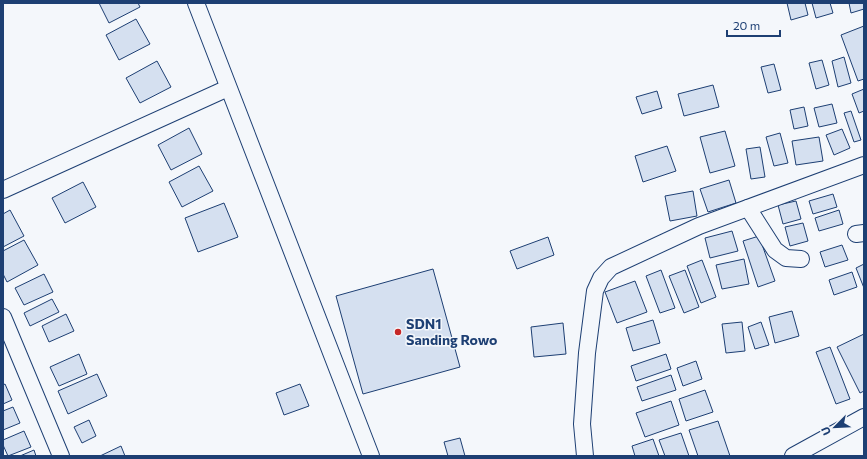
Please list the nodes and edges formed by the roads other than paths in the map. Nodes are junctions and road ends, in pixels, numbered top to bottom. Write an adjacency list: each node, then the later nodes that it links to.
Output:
1 (196, 3): 2 (street)
2 (228, 88): 4 (street); 10 (street)
3 (864, 165): 5 (street)
4 (3, 190)
5 (748, 208): 6 (street); 11 (street)
6 (801, 259)
7 (3, 317): 9 (street)
8 (864, 417): 12 (street)
9 (61, 456)
10 (371, 456)
11 (585, 456)
12 (793, 456)

